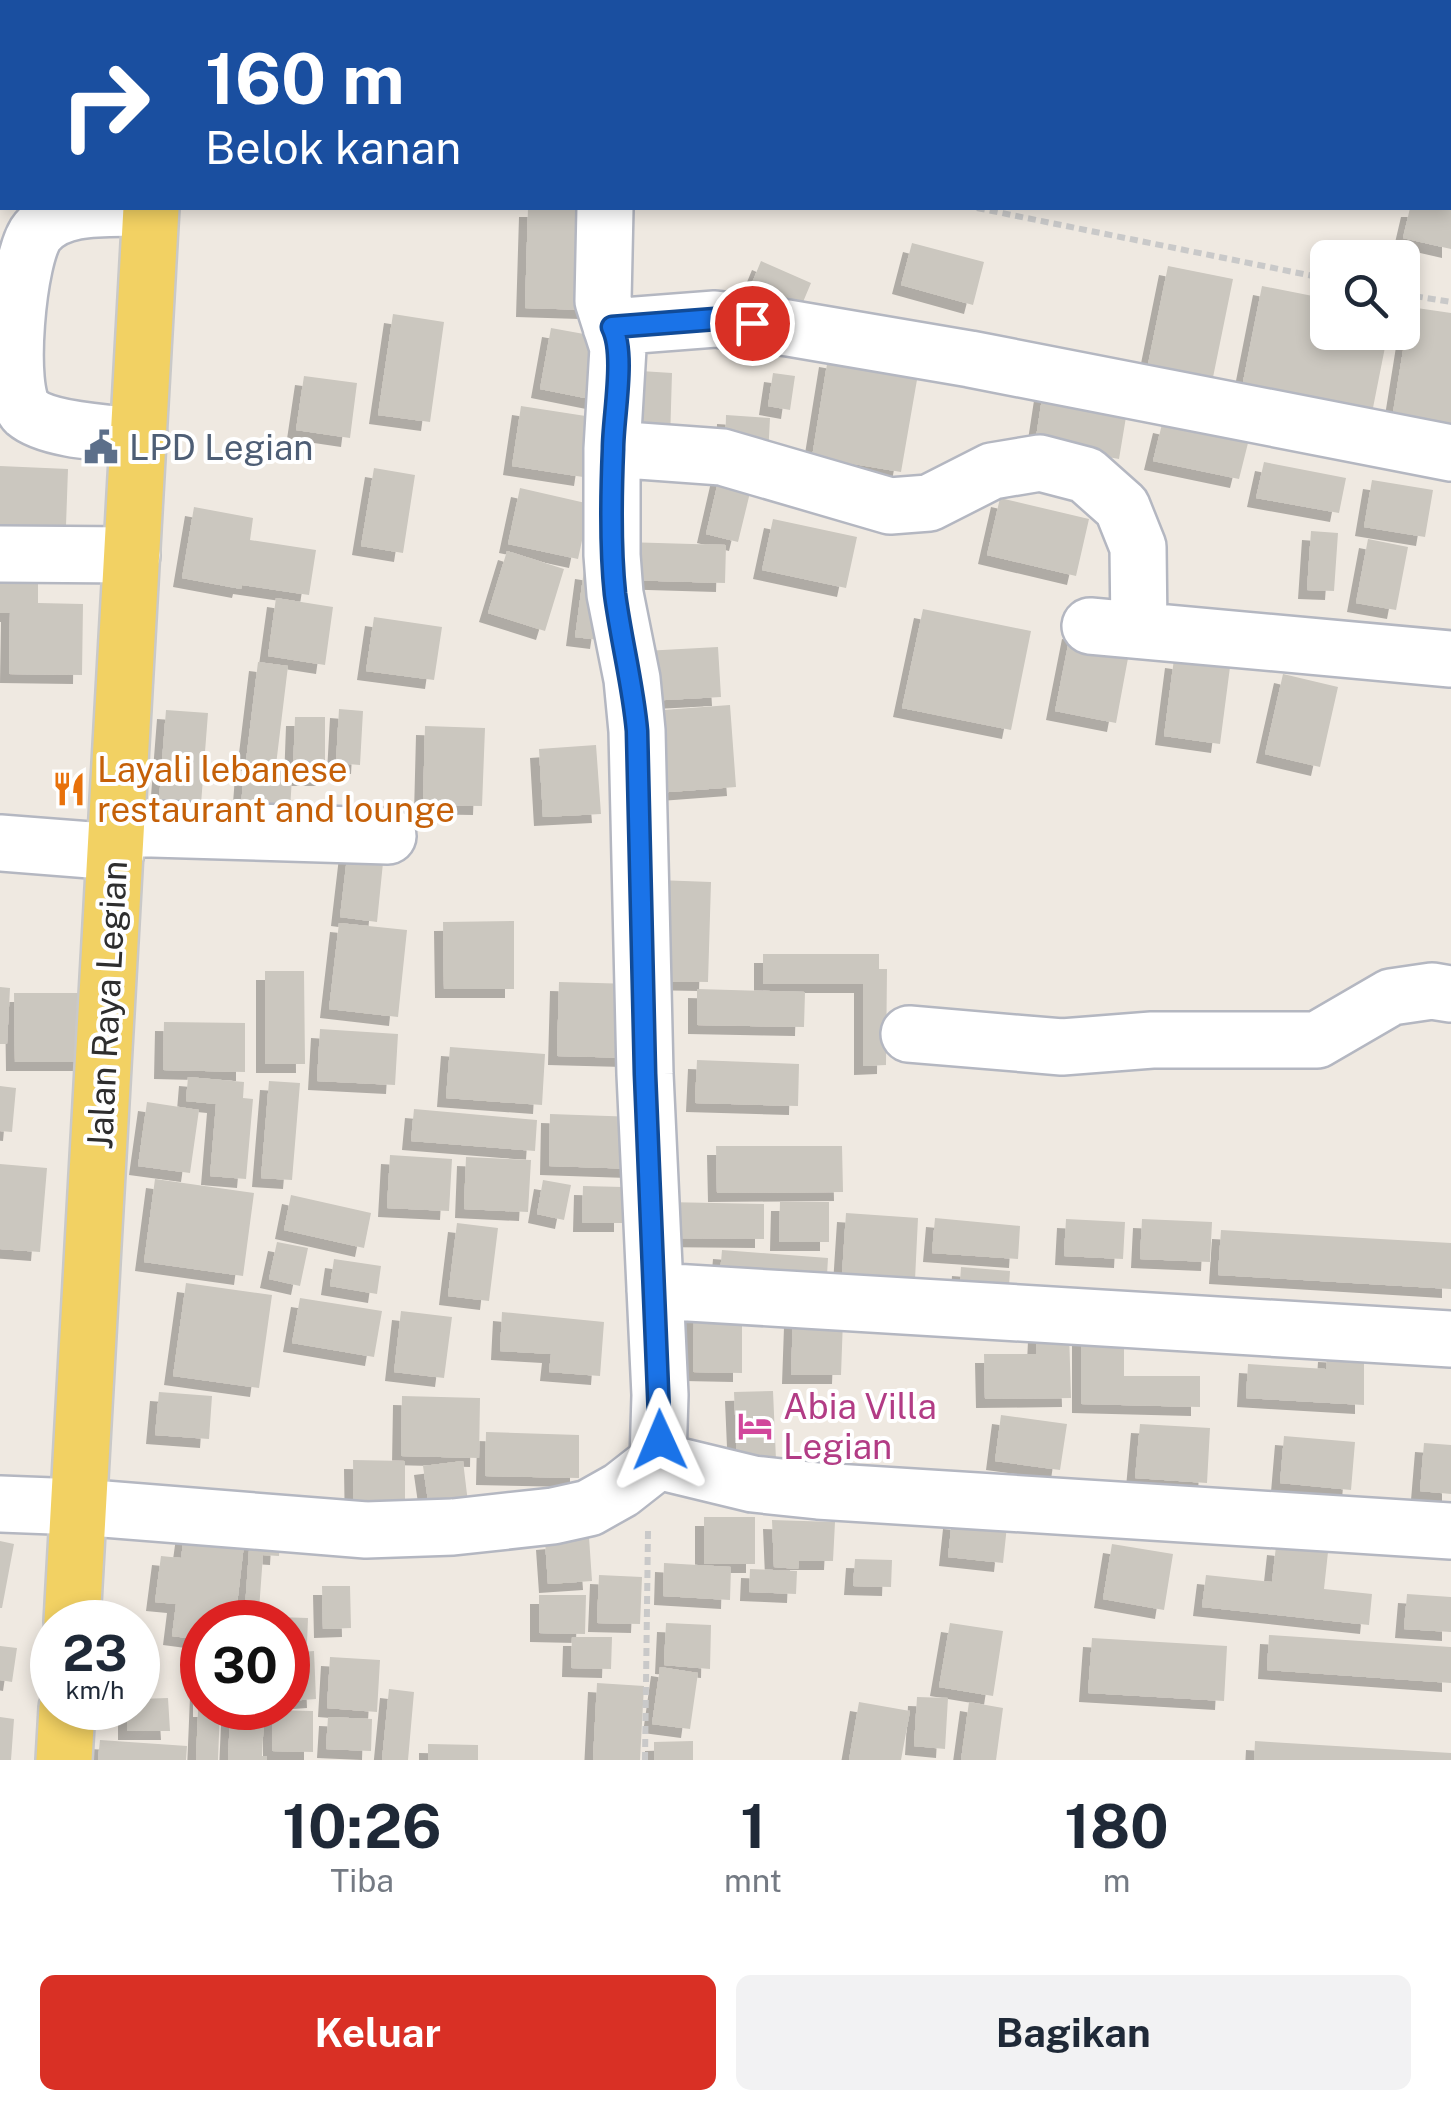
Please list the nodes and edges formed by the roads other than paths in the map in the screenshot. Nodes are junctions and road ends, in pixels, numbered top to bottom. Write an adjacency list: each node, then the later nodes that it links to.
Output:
1 (106, 210): 5 (street)
2 (151, 210): 5 (main road, Jalan Raya Legian)
3 (606, 210): 4 (street)
4 (612, 327): 6 (street); 7 (street)
5 (139, 436): 9 (main road, Jalan Raya Legian)
6 (612, 449): 10 (street); 16 (street)
7 (1451, 454)
8 (0, 554): 9 (street)
9 (132, 555): 12 (main road, Jalan Raya Legian)
10 (1451, 659)
11 (388, 836): 12 (street)
12 (116, 840): 13 (street); 20 (main road, Jalan Raya Legian)
13 (0, 843)
14 (1451, 994): 15 (street)
15 (908, 1034)
16 (654, 1291): 17 (street); 18 (street)
17 (1451, 1339)
18 (658, 1461): 20 (street); 21 (street)
19 (0, 1504): 20 (street)
20 (78, 1507): 22 (main road, Jalan Raya Legian)
21 (1451, 1531)
22 (73, 1600)
23 (66, 1730): 24 (main road)
24 (64, 1760)

